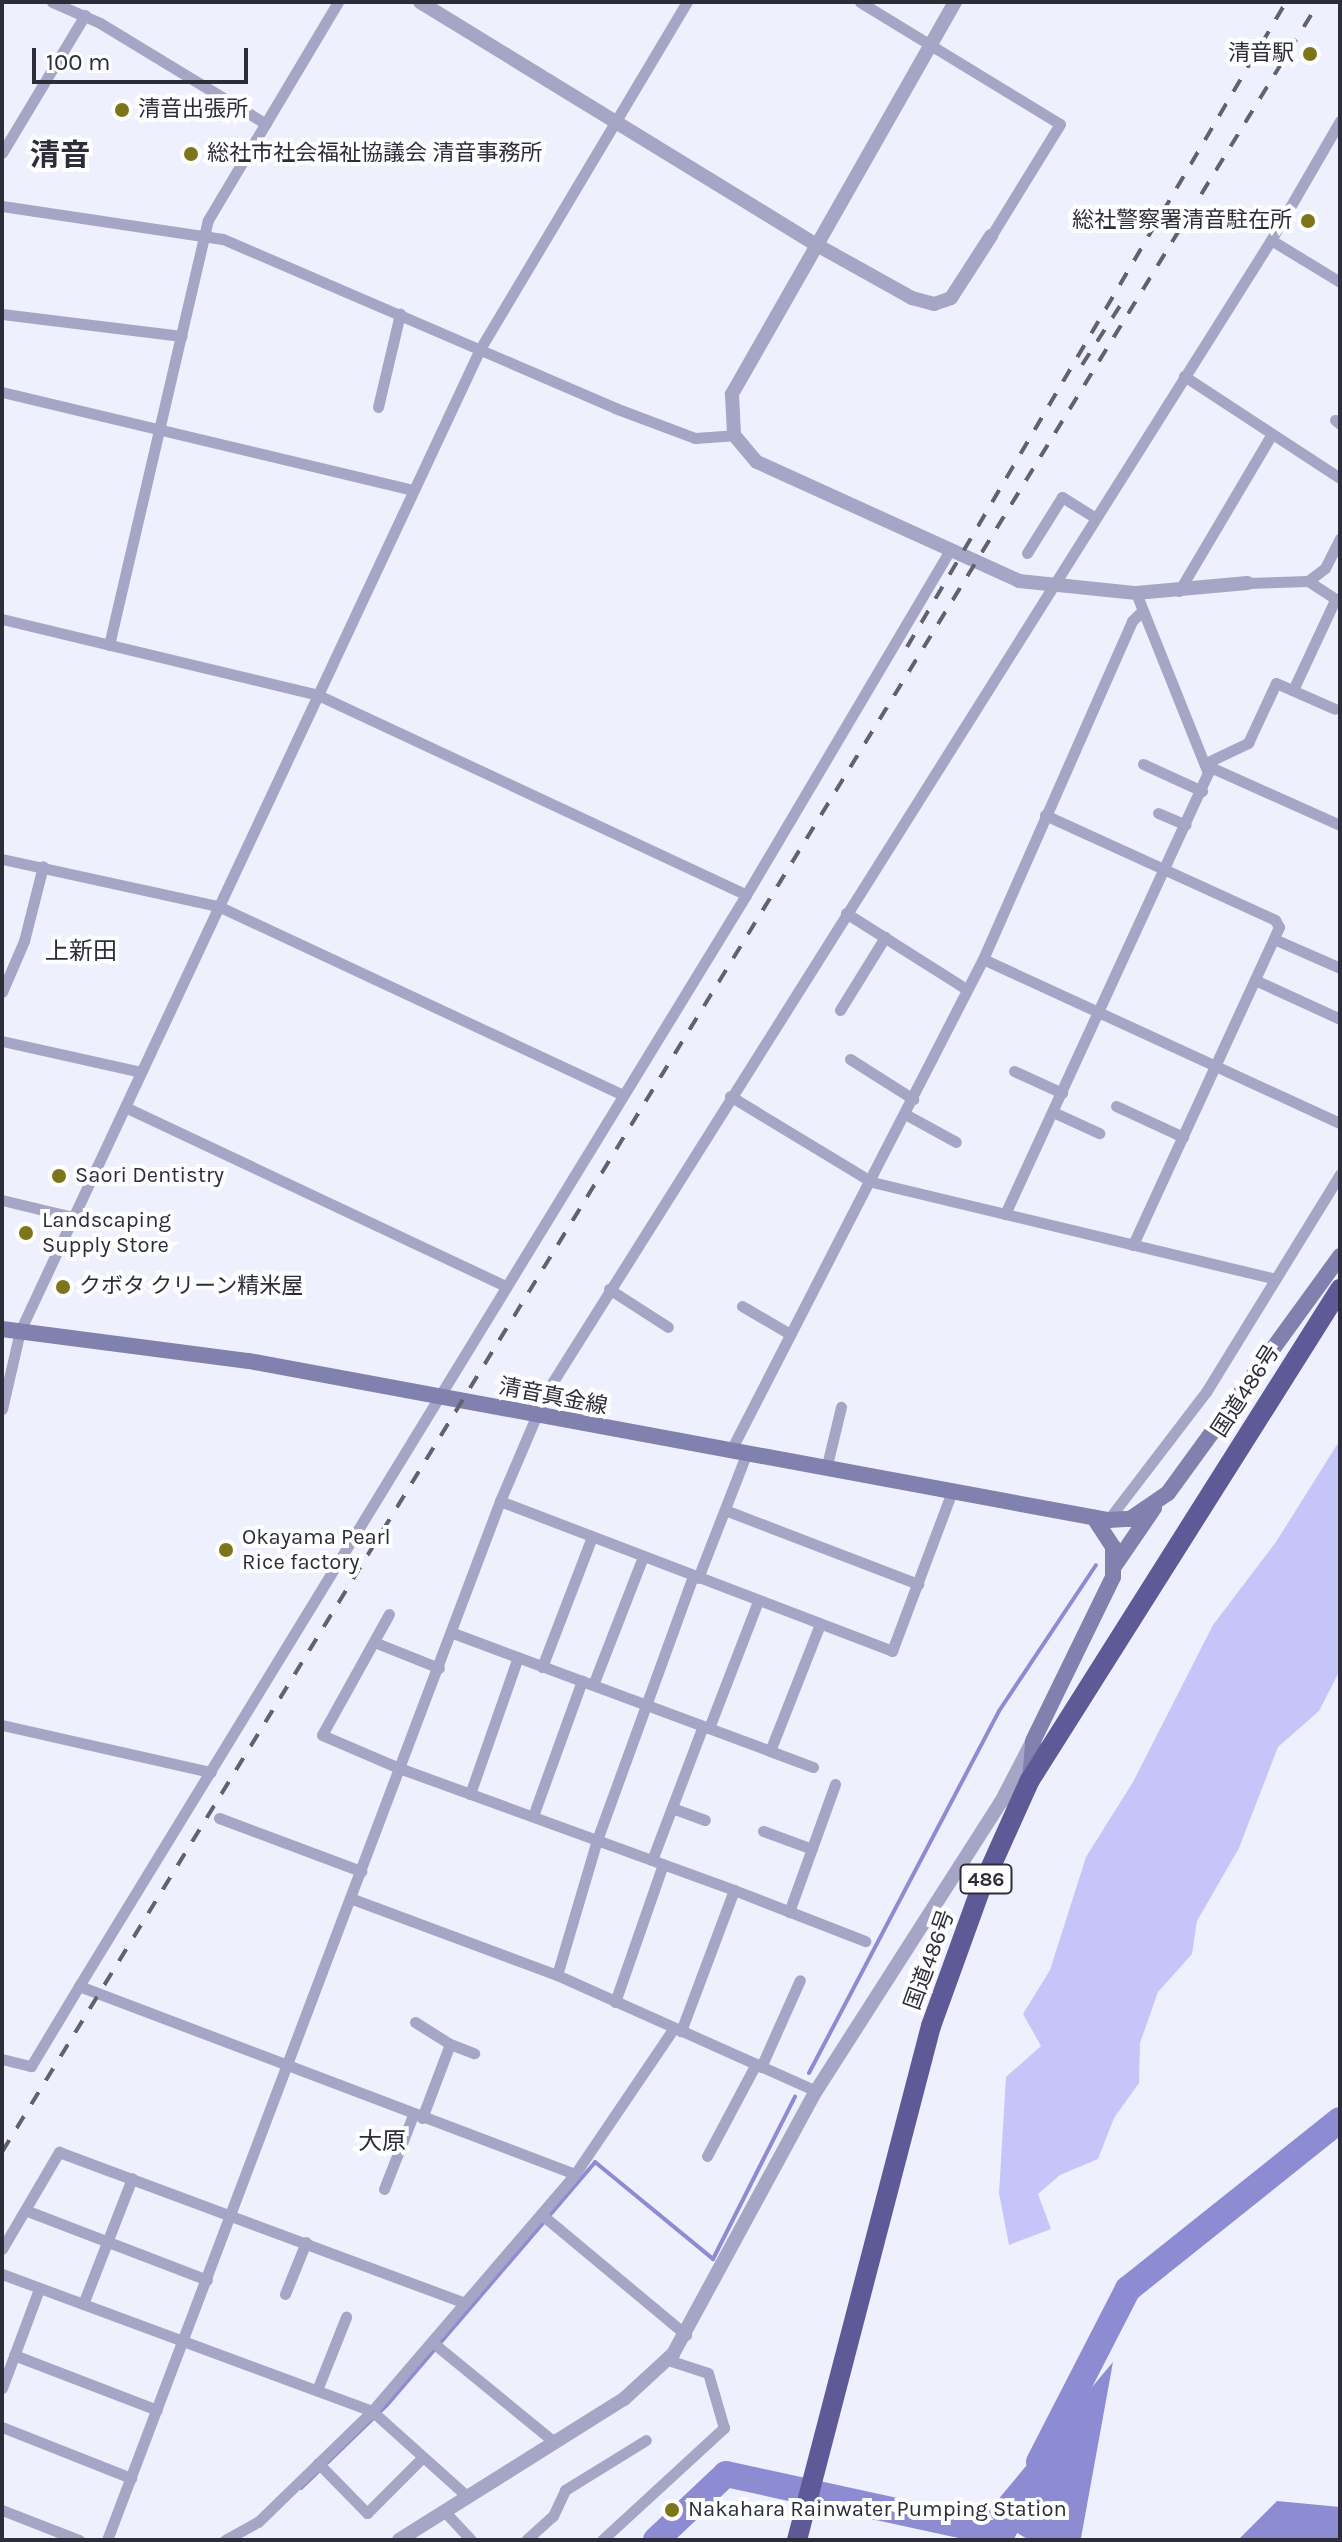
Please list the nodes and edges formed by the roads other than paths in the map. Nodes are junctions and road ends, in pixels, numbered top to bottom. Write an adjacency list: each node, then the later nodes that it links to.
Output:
1 (52, 2): 7 (street)
2 (338, 2): 11 (street)
3 (420, 2): 9 (street)
4 (687, 2): 9 (street)
5 (860, 2): 8 (street)
6 (955, 2): 8 (street)
7 (85, 15): 11 (street); 12 (street)
8 (931, 45): 15 (street); 17 (street)
9 (616, 121): 17 (street); 22 (street)
10 (1340, 121): 16 (street)
11 (266, 124): 14 (street)
12 (2, 153)
13 (2, 206): 14 (street)
14 (205, 235): 20 (street); 21 (street)
15 (991, 236): 17 (street)
16 (1271, 240): 18 (street); 23 (street)
17 (817, 245): 28 (street)
18 (1340, 282)
19 (2, 314): 21 (street)
20 (400, 314): 22 (street); 25 (street)
21 (182, 336): 26 (street)
22 (480, 349): 28 (street); 30 (street)
23 (1184, 376): 27 (street); 31 (street)
24 (2, 392): 26 (street)
25 (378, 407)
26 (159, 430): 30 (street); 43 (street)
27 (1272, 434): 29 (street); 38 (street)
28 (734, 435): 33 (street)
29 (1340, 478)
30 (414, 490): 45 (street)
31 (1095, 518): 34 (street); 37 (street)
32 (1340, 539): 35 (street)
33 (951, 549): 37 (street); 57 (street)
34 (1027, 553)
35 (1308, 581): 36 (street); 40 (street)
36 (1248, 583): 38 (street)
37 (1052, 586): 39 (street); 59 (street)
38 (1179, 591): 39 (street)
39 (1136, 593): 41 (street)
40 (1338, 601): 44 (street)
41 (1141, 612): 48 (street); 51 (street)
42 (2, 619): 43 (street)
43 (109, 645): 45 (street)
44 (1293, 690): 46 (street); 48 (street)
45 (318, 695): 57 (street); 58 (street)
46 (1335, 709)
47 (1143, 764): 49 (street)
48 (1207, 764): 49 (street); 53 (street)
49 (1202, 791): 52 (street)
50 (1158, 813): 52 (street)
51 (1045, 815): 56 (street); 62 (street)
52 (1186, 825): 56 (street)
53 (1340, 825)
54 (2, 859): 55 (street)
55 (43, 866): 58 (street); 66 (street)
56 (1165, 870): 61 (street); 68 (street)
57 (746, 895): 76 (street)
58 (218, 906): 74 (street); 76 (street)
59 (846, 913): 60 (street); 77 (street)
60 (885, 937): 65 (street); 67 (street)
61 (1274, 939): 63 (street); 64 (street)
62 (983, 959): 65 (street); 68 (street)
63 (1340, 968)
64 (1255, 980): 69 (street); 72 (street)
65 (966, 989): 78 (street)
66 (2, 992)
67 (840, 1010)
68 (1099, 1013): 72 (street); 75 (street)
69 (1340, 1019)
70 (2, 1041): 74 (street)
71 (850, 1059): 78 (street)
72 (1215, 1067): 83 (street); 85 (street)
73 (1014, 1071): 75 (street)
74 (141, 1072): 80 (street)
75 (1062, 1093): 81 (street)
76 (623, 1095): 95 (street)
77 (730, 1096): 88 (street); 96 (street)
78 (913, 1099): 82 (street)
79 (1116, 1106): 85 (street)
80 (125, 1107): 91 (street); 95 (street)
81 (1053, 1112): 84 (street); 90 (street)
82 (905, 1114): 86 (street); 88 (street)
83 (1340, 1123)
84 (1099, 1133)
85 (1183, 1137): 92 (street)
86 (956, 1142)
87 (1340, 1174): 94 (street)
88 (872, 1182): 90 (street); 102 (street)
89 (2, 1200): 91 (street)
90 (1005, 1214): 92 (street)
91 (73, 1217): 101 (street)
92 (1133, 1245): 94 (street)
93 (1340, 1256): 111 (main road)
94 (1275, 1279): 113 (street)
95 (506, 1286): 103 (street)
96 (609, 1289): 99 (street); 106 (street)
97 (1340, 1289): 136 (highway, 国道486号 / 486)
98 (742, 1306): 102 (street)
99 (668, 1327)
100 (2, 1329): 101 (main road, 清音真金線)
101 (20, 1331): 103 (main road, 清音真金線); 105 (street)
102 (790, 1334): 107 (street)
103 (440, 1397): 106 (main road, 清音真金線); 135 (street)
104 (841, 1407): 108 (street)
105 (2, 1409)
106 (536, 1417): 107 (main road, 清音真金線); 110 (street)
107 (738, 1453): 108 (main road, 清音真金線); 112 (street)
108 (826, 1469): 109 (main road, 清音真金線)
109 (952, 1491): 113 (main road, 清音真金線); 118 (street)
110 (500, 1501): 114 (street); 122 (street)
111 (1157, 1504): 113 (main road, 清音真金線); 116 (main road)
112 (725, 1510): 117 (street); 118 (street)
113 (1101, 1519): 116 (main road)
114 (592, 1537): 115 (street); 125 (street)
115 (643, 1557): 117 (street); 127 (street)
116 (1115, 1565): 131 (main road)
117 (696, 1577): 119 (street); 128 (street)
118 (918, 1584): 121 (street)
119 (758, 1601): 121 (street); 130 (street)
120 (389, 1614): 123 (street)
121 (820, 1624): 132 (street)
122 (453, 1633): 124 (street); 126 (street)
123 (374, 1642): 126 (street); 134 (street)
124 (518, 1657): 125 (street); 138 (street)
125 (542, 1667): 127 (street)
126 (439, 1668): 134 (street)
127 (588, 1683): 128 (street); 141 (street)
128 (644, 1704): 130 (street); 145 (street)
129 (2, 1725): 135 (street)
130 (706, 1727): 132 (street); 140 (street)
131 (1033, 1741): 136 (main road); 139 (street)
132 (770, 1751): 133 (street)
133 (813, 1767)
134 (399, 1768): 138 (street); 148 (street)
135 (211, 1772): 155 (street)
136 (1030, 1780): 139 (street); 208 (highway, 国道486号 / 486)
137 (835, 1784): 146 (street)
138 (470, 1794): 141 (street)
139 (1000, 1803): 164 (street)
140 (672, 1808): 143 (street); 147 (street)
141 (533, 1816): 145 (street)
142 (219, 1818): 148 (street)
143 (705, 1820)
144 (763, 1831): 146 (street)
145 (597, 1840): 147 (street); 153 (street)
146 (812, 1849): 151 (street)
147 (658, 1862): 149 (street); 156 (street)
148 (361, 1871): 150 (street)
149 (734, 1890): 151 (street); 158 (street)
150 (350, 1898): 153 (street); 163 (street)
151 (789, 1912): 152 (street)
152 (865, 1941)
153 (557, 1975): 156 (street)
154 (800, 1980): 162 (street)
155 (79, 1986): 161 (street); 163 (street)
156 (615, 2002): 158 (street)
157 (415, 2022): 159 (street)
158 (677, 2029): 162 (street); 167 (street)
159 (450, 2044): 160 (street); 165 (street)
160 (474, 2053)
161 (2, 2059)
162 (758, 2066): 164 (street); 166 (street)
163 (286, 2068): 165 (street); 171 (street)
164 (816, 2091): 183 (street)
165 (417, 2116): 167 (street); 169 (street)
166 (707, 2156)
167 (575, 2174): 172 (street)
168 (132, 2178): 170 (street); 171 (street); 173 (street)
169 (384, 2189)
170 (25, 2210): 173 (street); 175 (street)
171 (232, 2214): 174 (street); 177 (street)
172 (545, 2217): 180 (street); 183 (street)
173 (108, 2242): 177 (street); 181 (street)
174 (306, 2242): 179 (street); 180 (street)
175 (2, 2249)
176 (2, 2274): 178 (street)
177 (207, 2280): 184 (street)
178 (39, 2289): 181 (street); 186 (street)
179 (285, 2294)
180 (465, 2303): 185 (street)
181 (83, 2304): 184 (street)
182 (346, 2317): 189 (street)
183 (686, 2335): 187 (street)
184 (184, 2341): 189 (street); 190 (street)
185 (436, 2345): 191 (street); 194 (street)
186 (14, 2355): 188 (street); 190 (street)
187 (668, 2360): 194 (street); 207 (street)
188 (2, 2388)
189 (317, 2390): 191 (street)
190 (157, 2410): 197 (street)
191 (375, 2414): 195 (street); 196 (street)
192 (2, 2427): 197 (street)
193 (646, 2440): 206 (street)
194 (554, 2442): 198 (street)
195 (423, 2457): 196 (street); 198 (street)
196 (322, 2467): 203 (street)
197 (131, 2478): 202 (street)
198 (468, 2497): 200 (street)
199 (2, 2510): 201 (street)
200 (445, 2512): 204 (street); 205 (street)
201 (79, 2540)
202 (107, 2540)
203 (225, 2540)
204 (399, 2540)
205 (471, 2540)
206 (526, 2540)
207 (602, 2540)
208 (797, 2540)

